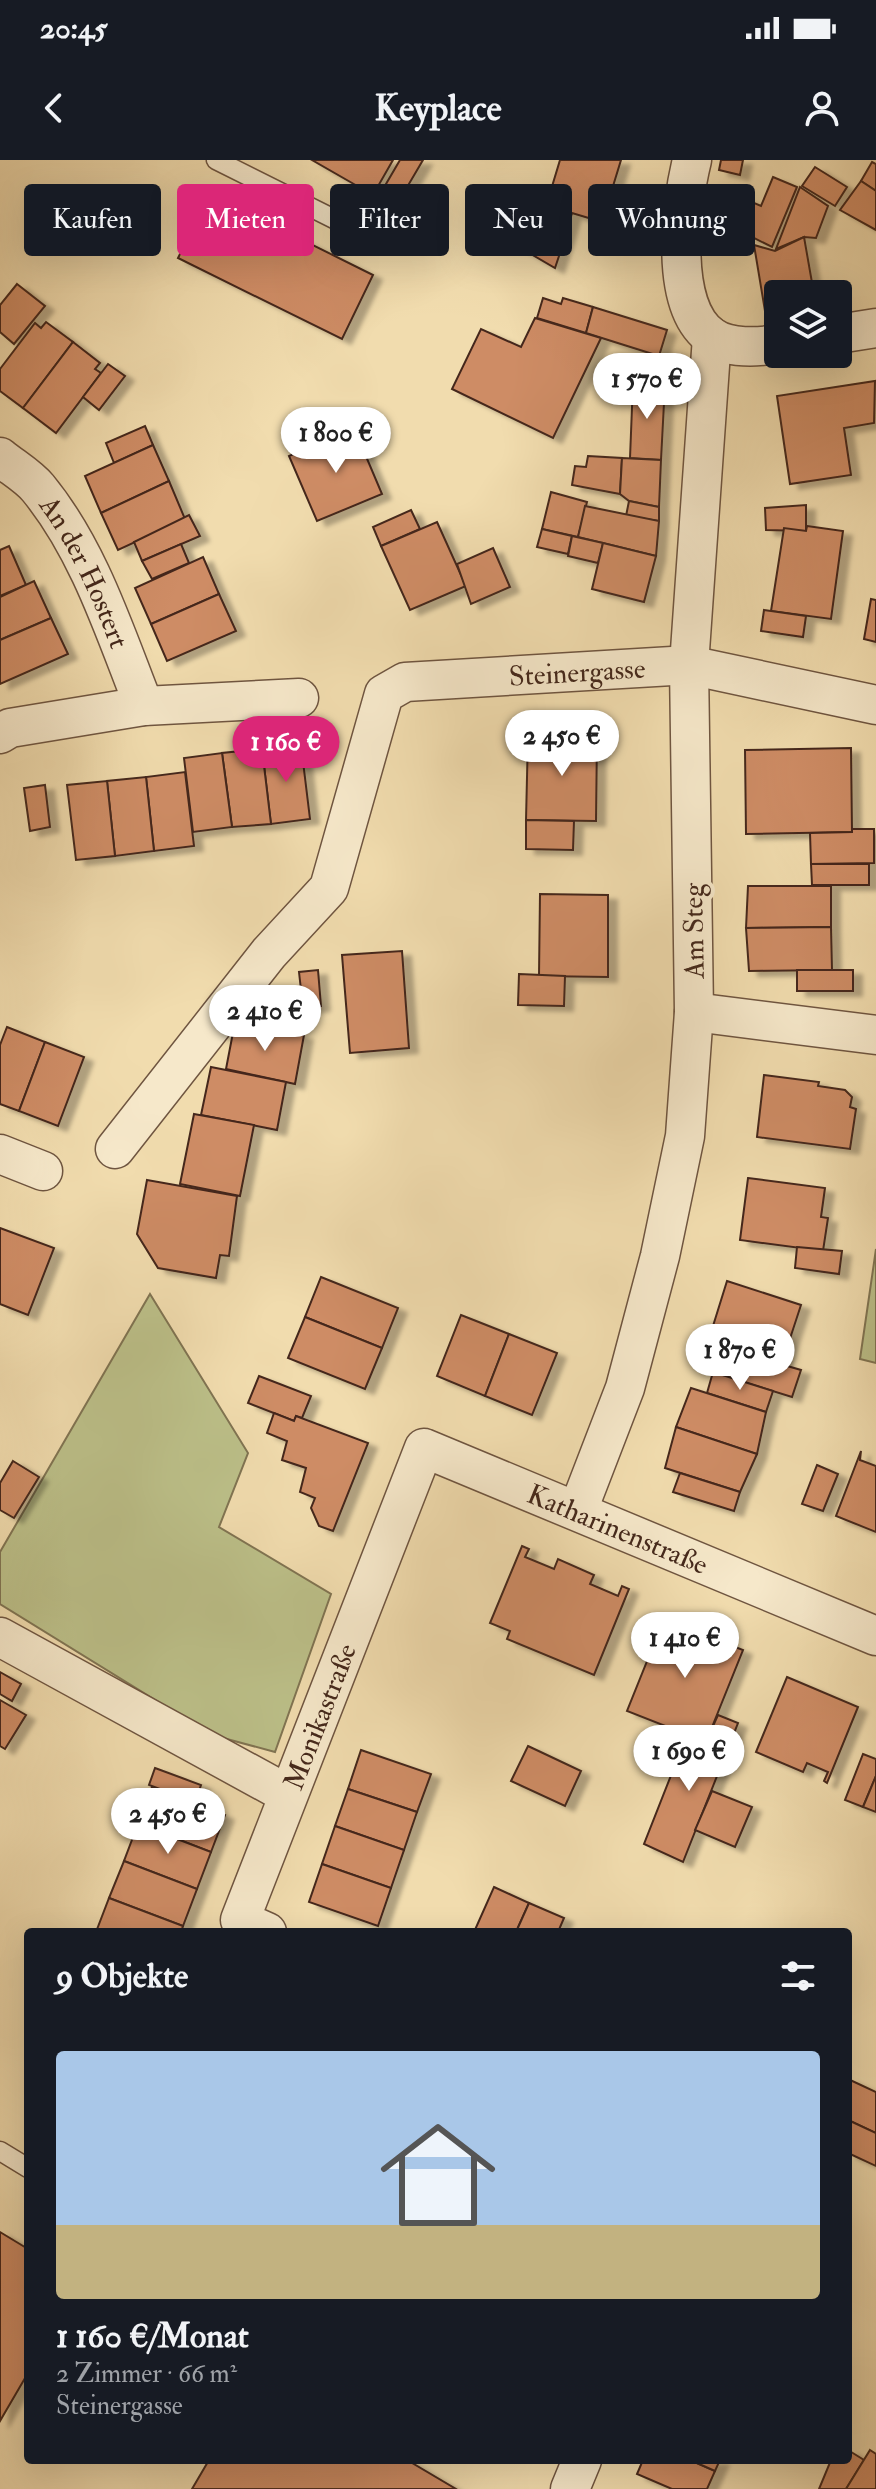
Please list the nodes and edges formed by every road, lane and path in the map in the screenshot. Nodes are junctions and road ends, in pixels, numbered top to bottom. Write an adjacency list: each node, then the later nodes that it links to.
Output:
1 (216, 160): 3 (lane)
2 (692, 160): 6 (street)
3 (330, 217)
4 (876, 328): 5 (street)
5 (852, 332)
6 (712, 337): 7 (street); 9 (street, Am Steg)
7 (764, 346)
8 (0, 457): 12 (street, An der Hostert)
9 (689, 665): 11 (street, Steinergasse); 14 (street, Am Steg); 16 (street, Steinergasse)
10 (299, 698): 12 (street)
11 (876, 705)
12 (144, 706): 13 (street)
13 (0, 734)
14 (694, 1012): 15 (street); 19 (street, Am Steg)
15 (876, 1035)
16 (115, 1149)
17 (0, 1154): 18 (street)
18 (43, 1171)
19 (578, 1510): 20 (street, Katharinenstraße); 21 (street, Katharinenstraße)
20 (401, 1512): 23 (street, Monikastraße)
21 (876, 1636)
22 (0, 1637): 23 (street)
23 (287, 1794): 24 (street, Monikastraße)
24 (247, 1928)
25 (0, 2151): 26 (lane)
26 (24, 2166)
27 (580, 2464): 28 (street)
28 (570, 2489)

